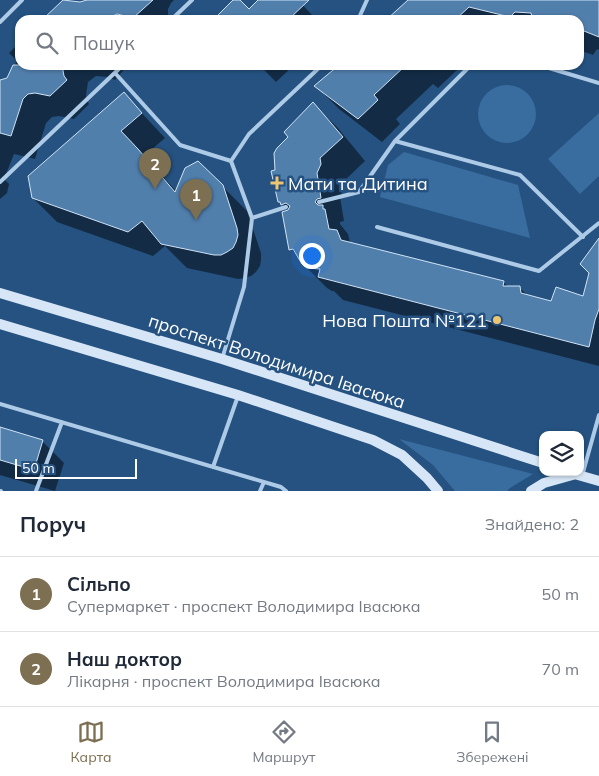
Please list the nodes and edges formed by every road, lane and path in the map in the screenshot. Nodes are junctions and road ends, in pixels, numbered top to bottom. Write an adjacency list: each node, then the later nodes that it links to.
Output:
1 (22, 0): 6 (lane)
2 (192, 0): 4 (lane)
3 (367, 0): 5 (lane)
4 (176, 15)
5 (360, 15)
6 (0, 22)
7 (118, 70): 11 (lane)
8 (317, 70): 14 (lane)
9 (466, 70): 13 (lane)
10 (556, 70): 12 (lane)
11 (115, 73): 14 (lane); 15 (lane)
12 (599, 83)
13 (395, 141): 16 (lane); 21 (lane)
14 (230, 161): 18 (lane)
15 (0, 182)
16 (319, 202)
17 (286, 207): 18 (lane)
18 (252, 218): 24 (lane)
19 (599, 223): 21 (lane)
20 (377, 227): 21 (lane)
21 (583, 237)
22 (0, 293): 24 (main road, проспект Володимира Івасюка)
23 (0, 324): 25 (main road)
24 (222, 359): 30 (main road, проспект Володимира Івасюка)
25 (238, 395): 31 (lane); 39 (main road)
26 (0, 404): 28 (lane)
27 (599, 416): 29 (lane)
28 (62, 422): 31 (lane); 36 (lane)
29 (584, 454)
30 (539, 462)
31 (213, 467): 35 (lane)
32 (569, 476): 40 (main road)
33 (583, 476): 34 (main road)
34 (599, 481)
35 (264, 482): 37 (lane); 38 (lane)
36 (36, 491)
37 (260, 491)
38 (286, 491)
39 (438, 491)
40 (531, 491)

